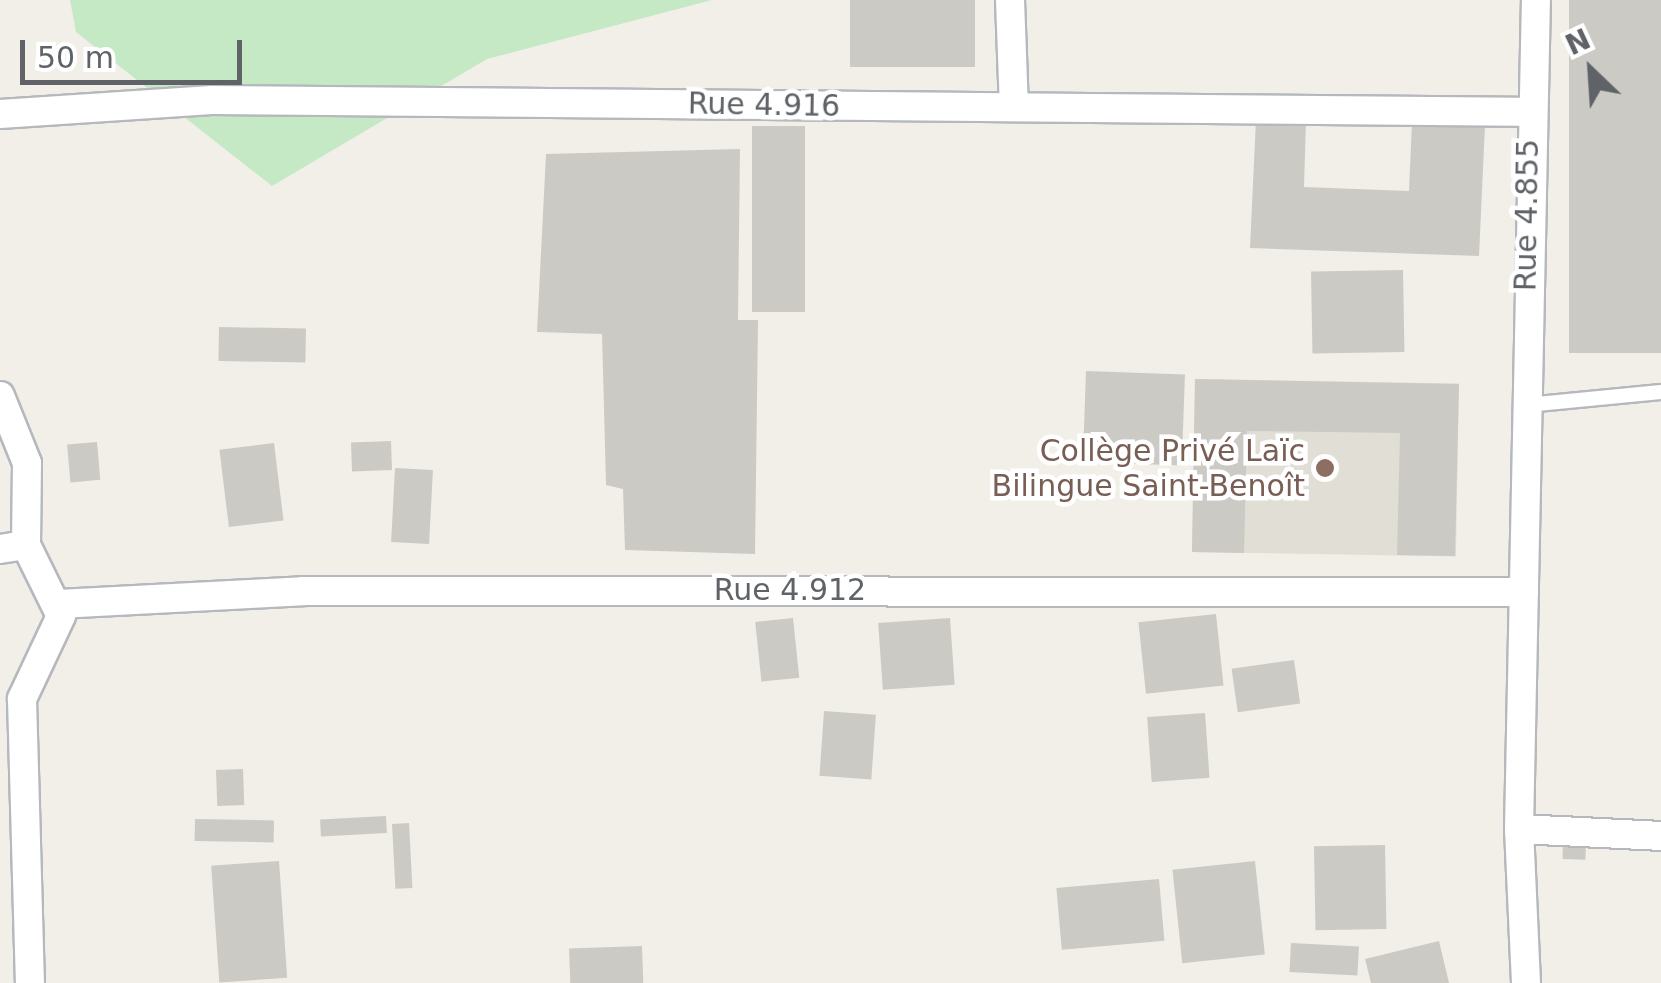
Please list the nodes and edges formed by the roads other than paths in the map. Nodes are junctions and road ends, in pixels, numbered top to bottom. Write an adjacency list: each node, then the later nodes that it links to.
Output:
1 (1010, 0): 3 (street)
2 (1536, 0): 4 (street, Rue 4.855)
3 (1014, 107): 4 (street, Rue 4.916); 5 (street, Rue 4.916)
4 (1528, 112): 8 (street, Rue 4.855)
5 (0, 114)
6 (1661, 392): 8 (lane)
7 (0, 396): 9 (street)
8 (1525, 405): 10 (street, Rue 4.855)
9 (13, 547): 11 (street)
10 (1524, 592): 11 (street, Rue 4.912); 12 (street, Rue 4.855)
11 (58, 604): 14 (street)
12 (1519, 829): 13 (street); 15 (street, Rue 4.855)
13 (1661, 836)
14 (30, 983)
15 (1526, 983)

